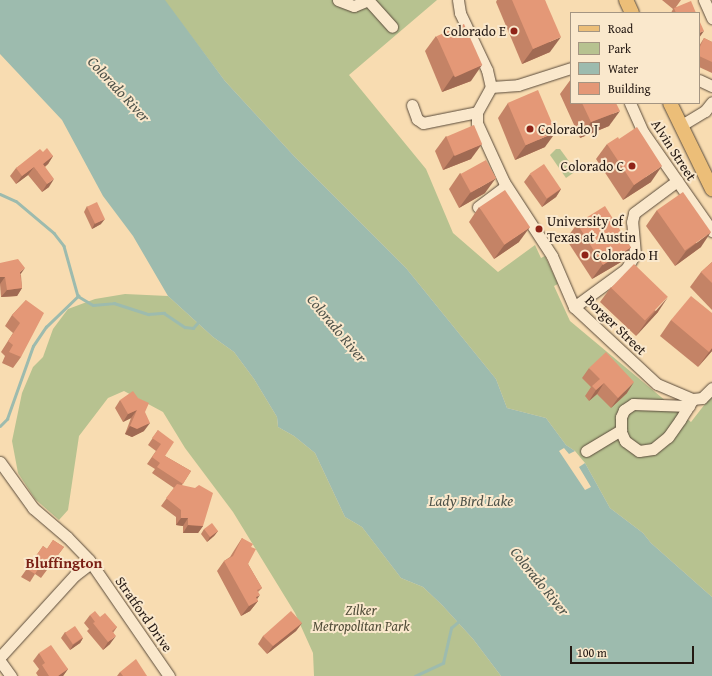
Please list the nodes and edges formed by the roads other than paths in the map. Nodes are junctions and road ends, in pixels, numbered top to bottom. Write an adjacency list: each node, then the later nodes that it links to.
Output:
1 (338, 0): 7 (street)
2 (458, 0): 11 (street)
3 (626, 0): 5 (main road)
4 (704, 0): 6 (street)
5 (632, 12)
6 (712, 18)
7 (392, 27)
8 (570, 68): 11 (street)
9 (700, 80): 10 (street)
10 (712, 86)
11 (491, 87): 16 (street)
12 (712, 102): 17 (street)
13 (630, 104): 18 (street, Alvin Street)
14 (670, 104): 17 (main road)
15 (412, 105): 16 (street)
16 (477, 112): 19 (street, Borger Street)
17 (680, 126): 20 (main road)
18 (677, 181): 22 (street, Alvin Street); 23 (street)
19 (506, 186): 21 (street); 23 (street, Borger Street)
20 (712, 189)
21 (478, 207)
22 (712, 231)
23 (574, 307): 25 (street, Borger Street)
24 (712, 388): 25 (street)
25 (695, 401): 26 (street); 26 (street)
26 (621, 430): 27 (street)
27 (586, 451)
28 (0, 462): 29 (street, Stratford Drive)
29 (91, 563): 30 (street); 33 (street, Stratford Drive)
30 (0, 657)
31 (0, 661): 32 (street)
32 (11, 676)
33 (169, 676)

